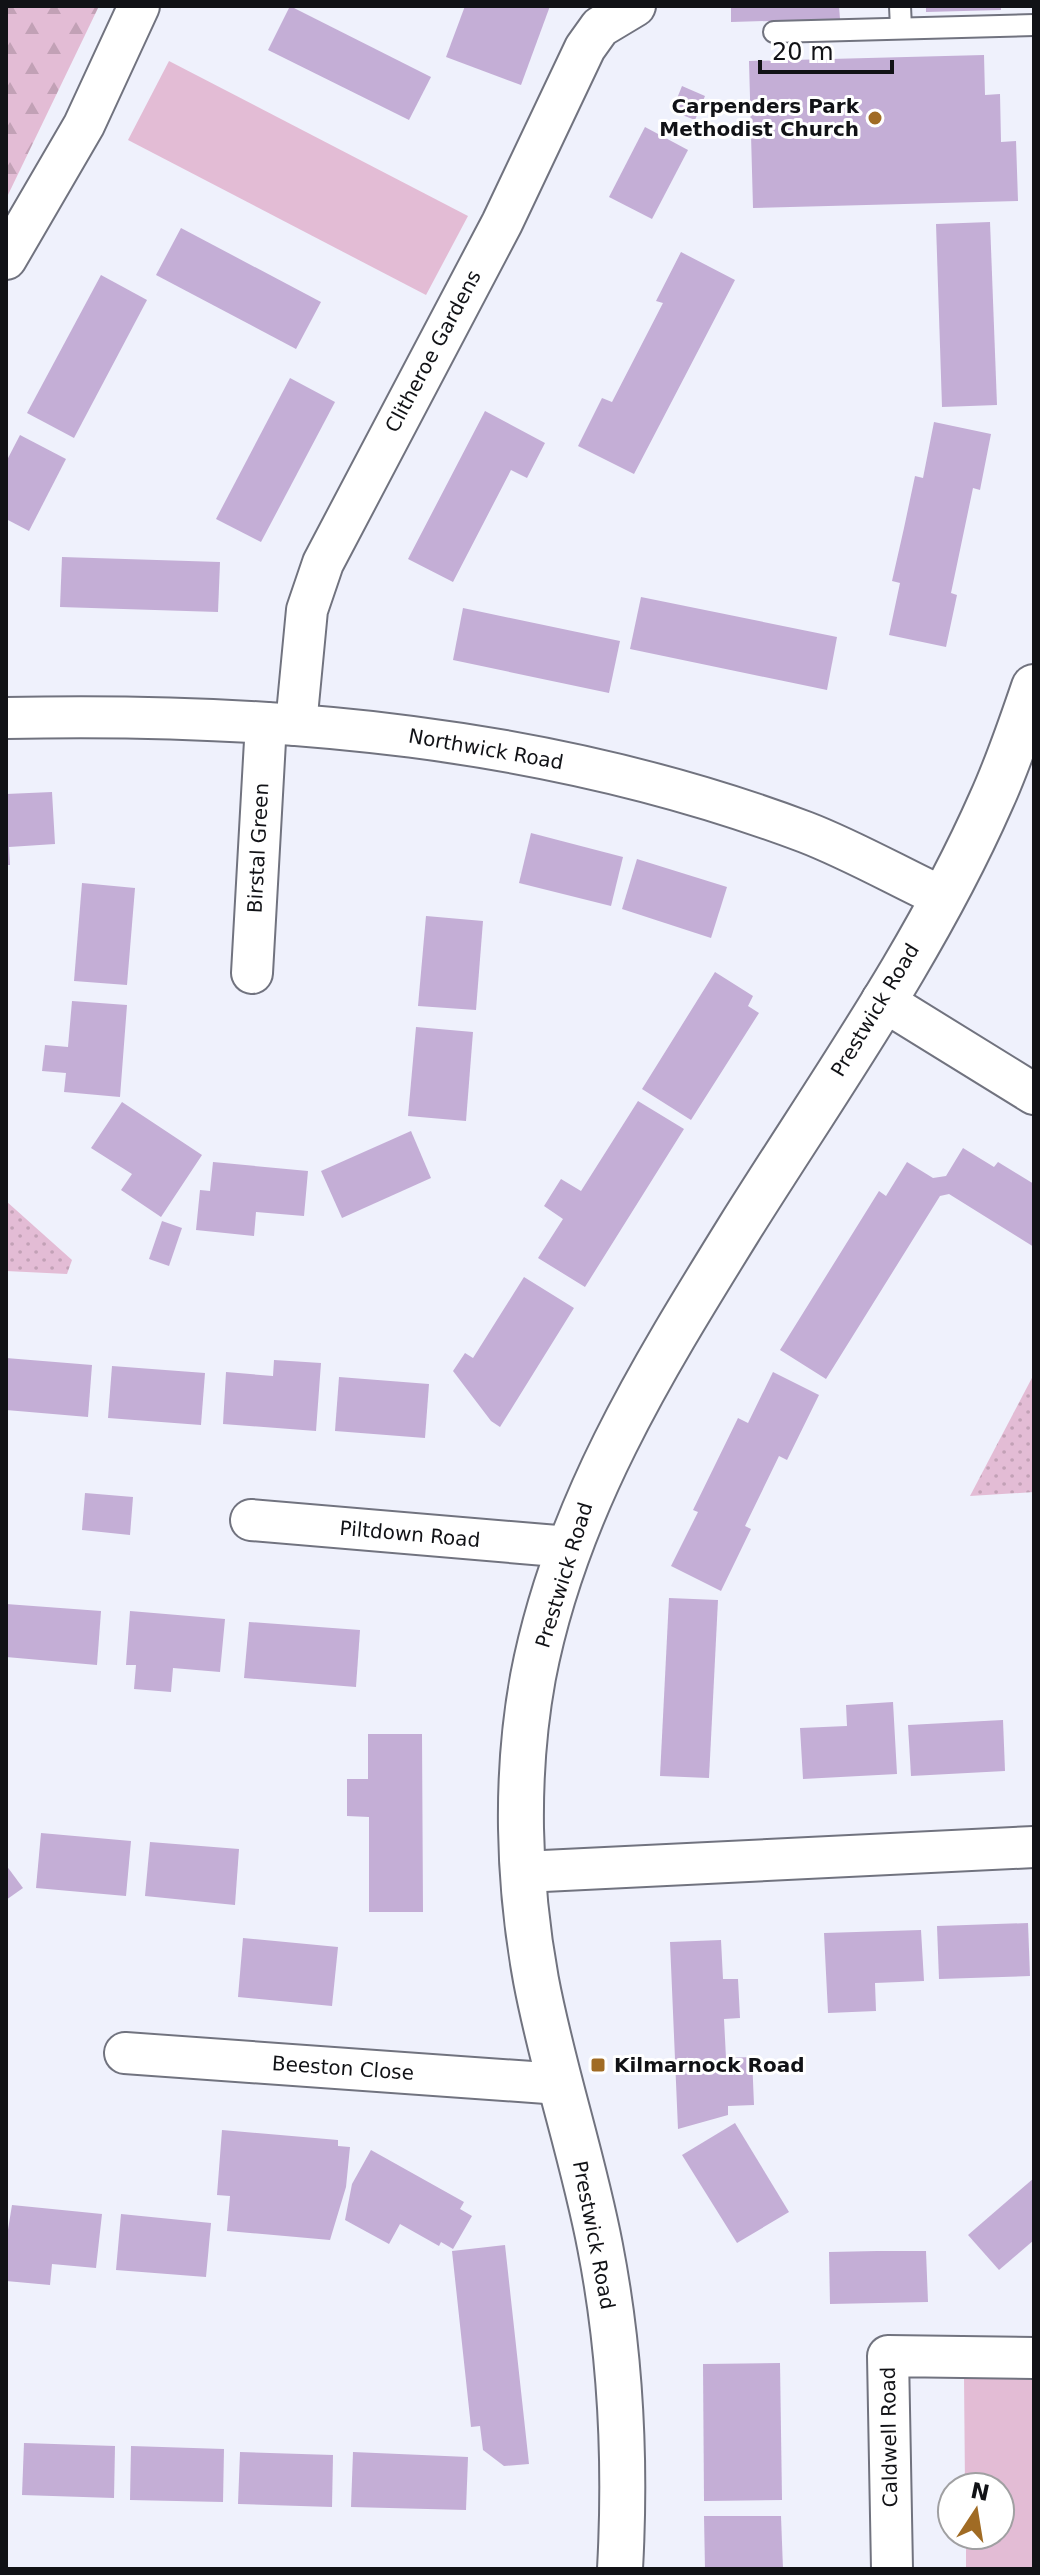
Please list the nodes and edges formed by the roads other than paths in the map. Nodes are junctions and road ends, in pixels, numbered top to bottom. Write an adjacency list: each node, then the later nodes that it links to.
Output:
1 (139, 6): 7 (street)
2 (635, 6): 10 (street, Clitheroe Gardens)
3 (900, 6): 5 (lane)
4 (1034, 25): 5 (lane)
5 (901, 28): 6 (lane)
6 (774, 32)
7 (6, 259)
8 (1034, 687): 11 (main road, Prestwick Road)
9 (6, 718): 10 (street, Northwick Road)
10 (281, 724): 11 (street, Northwick Road); 12 (street, Birstal Green)
11 (942, 897): 13 (main road, Prestwick Road)
12 (252, 973)
13 (882, 1000): 14 (street); 16 (main road, Prestwick Road)
14 (1034, 1094)
15 (251, 1520): 16 (street, Piltdown Road)
16 (569, 1547): 18 (main road, Prestwick Road)
17 (1034, 1847): 18 (street)
18 (523, 1872): 20 (main road, Prestwick Road)
19 (125, 2053): 20 (street, Beeston Close)
20 (560, 2084): 22 (main road, Prestwick Road)
21 (1034, 2358): 23 (street, Caldwell Road)
22 (620, 2569)
23 (892, 2569)

